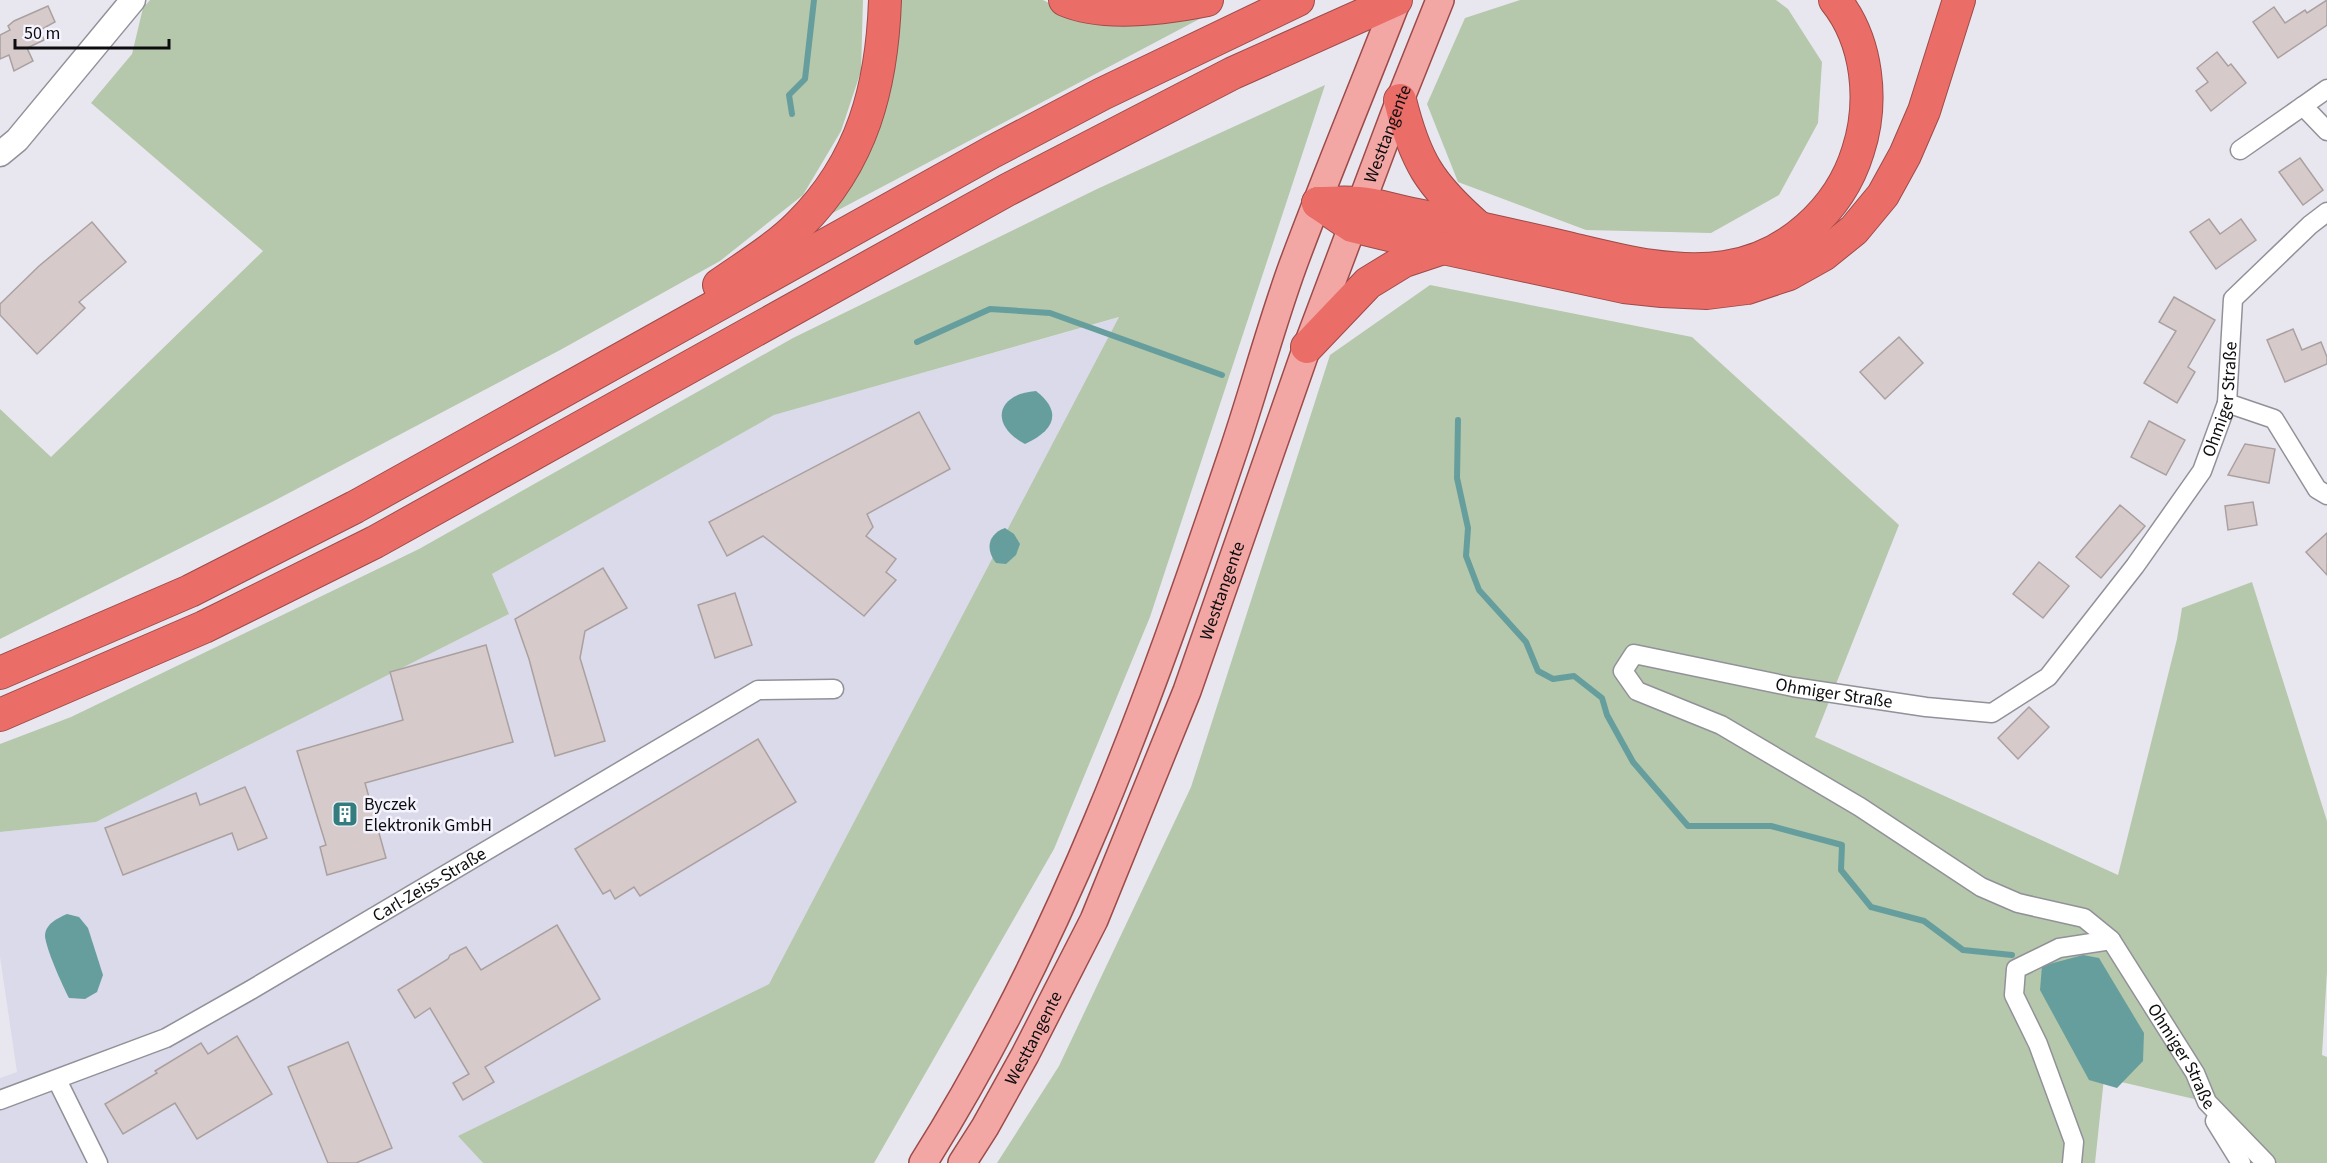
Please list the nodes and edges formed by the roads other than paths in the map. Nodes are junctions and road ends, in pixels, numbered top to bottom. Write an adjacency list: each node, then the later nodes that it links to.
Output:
1 (133, 0): 15 (street)
2 (885, 0): 22 (highway)
3 (1065, 0): 4 (highway)
4 (1208, 0)
5 (1298, 0): 22 (highway)
6 (1396, 0): 16 (main road, Westtangente); 27 (highway)
7 (1440, 0): 11 (main road, Westtangente)
8 (1835, 0): 19 (highway)
9 (1959, 0): 20 (highway)
10 (2327, 89): 12 (street)
11 (1400, 100): 18 (main road, Westtangente); 19 (highway)
12 (2303, 106): 13 (street); 14 (street)
13 (2327, 131)
14 (2240, 150)
15 (0, 154)
16 (1318, 202): 18 (highway); 33 (main road, Westtangente)
17 (2327, 212): 23 (street, Ohmiger Straße)
18 (1356, 214): 19 (highway); 20 (highway); 21 (main road, Westtangente)
19 (1478, 227)
20 (1443, 248): 21 (highway)
21 (1307, 347): 34 (main road, Westtangente)
22 (605, 369): 25 (highway)
23 (2226, 403): 24 (street); 28 (street, Ohmiger Straße)
24 (2327, 495)
25 (0, 673)
26 (834, 689): 29 (street, Carl-Zeiss-Straße)
27 (0, 714)
28 (2110, 940): 31 (street, Ohmiger Straße); 35 (street)
29 (57, 1080): 30 (street, Carl-Zeiss-Straße); 32 (street)
30 (0, 1100)
31 (2207, 1102): 36 (street); 37 (street, Ohmiger Straße)
32 (98, 1163)
33 (923, 1163)
34 (962, 1163)
35 (2072, 1163)
36 (2241, 1163)
37 (2266, 1163)

